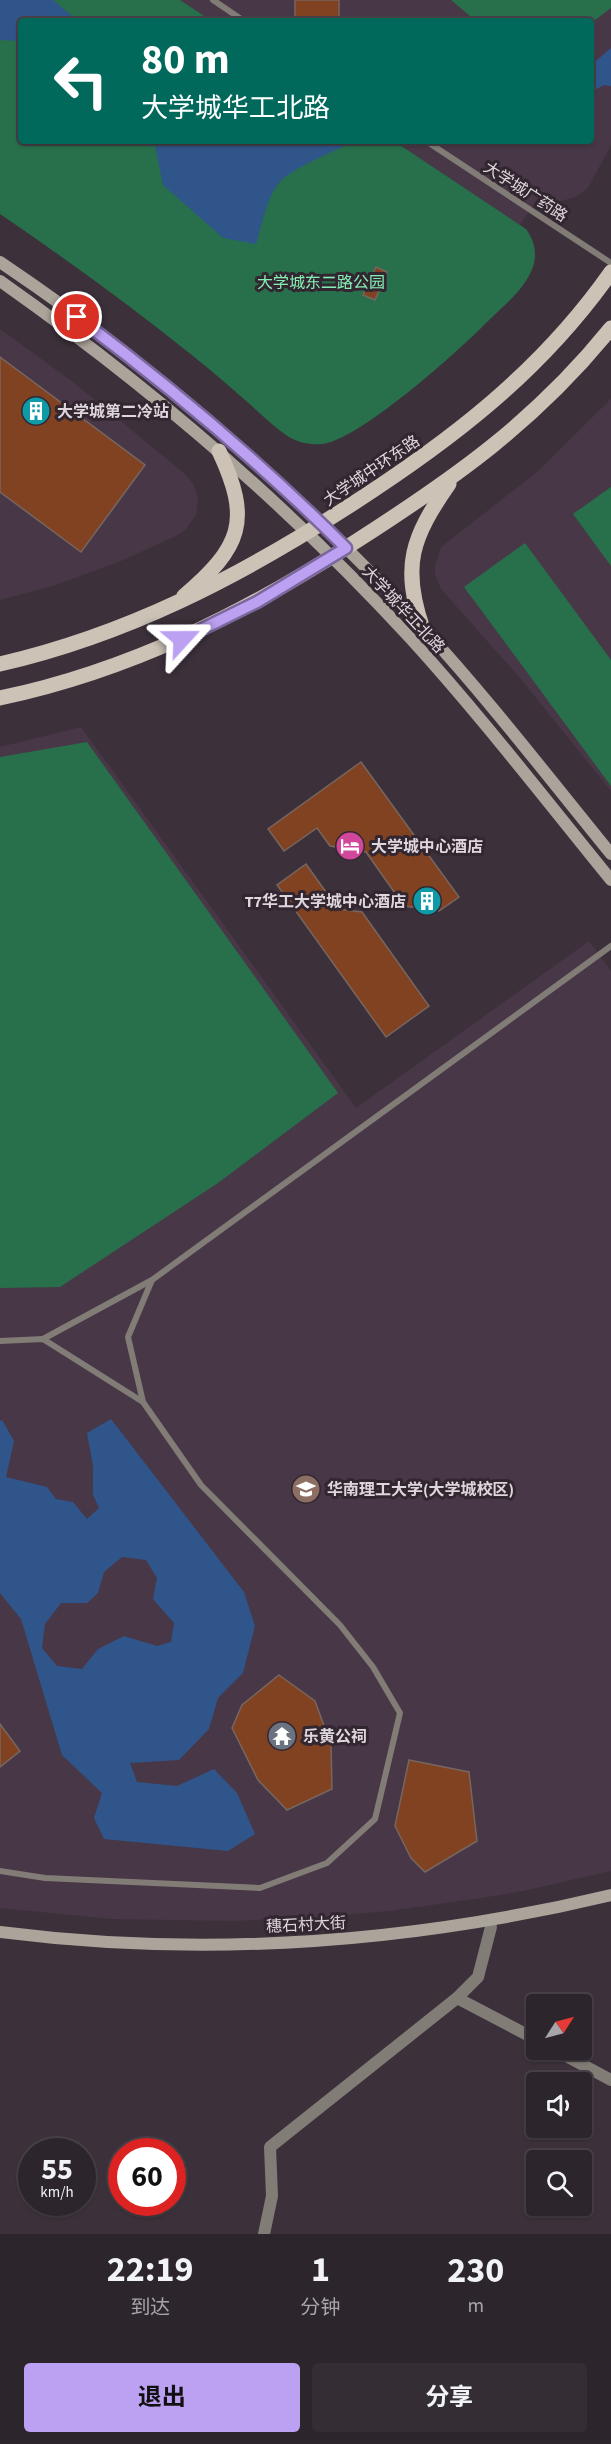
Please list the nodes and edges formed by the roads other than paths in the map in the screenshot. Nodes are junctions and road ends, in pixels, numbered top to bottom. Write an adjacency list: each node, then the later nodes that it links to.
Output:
1 (213, 0): 2 (lane)
2 (240, 18)
3 (431, 144): 5 (lane, 大学城广药路)
4 (0, 262): 11 (main road, 大学城华工北路)
5 (611, 263)
6 (611, 272): 11 (main road, 大学城中环东路)
7 (0, 281): 9 (main road, 大学城华工北路)
8 (611, 328): 10 (main road)
9 (219, 451): 12 (main road, 大学城华工北路); 15 (main road)
10 (455, 476): 13 (main road); 16 (main road)
11 (321, 524): 12 (main road, 大学城中环东路); 13 (main road, 大学城华工北路)
12 (308, 533): 14 (main road, 大学城华工北路); 15 (main road, 大学城中环东路)
13 (346, 548): 14 (main road); 16 (main road, 大学城华工北路)
14 (332, 557): 18 (main road); 20 (main road, 大学城华工北路)
15 (173, 606): 17 (main road, 大学城中环东路)
16 (423, 629): 19 (main road, 大学城华工北路)
17 (0, 664)
18 (0, 699)
19 (611, 854)
20 (611, 880)
21 (611, 946): 22 (lane)
22 (152, 1280): 23 (lane); 25 (lane)
23 (43, 1339): 24 (lane); 25 (lane)
24 (0, 1341)
25 (143, 1402): 26 (lane)
26 (0, 1871)
27 (611, 1896): 29 (main road, 穗石村大街)
28 (491, 1927): 30 (street)
29 (0, 1932)
30 (457, 1998): 31 (street); 34 (street)
31 (526, 2034)
32 (574, 2060): 33 (street)
33 (611, 2080)
34 (264, 2234)

